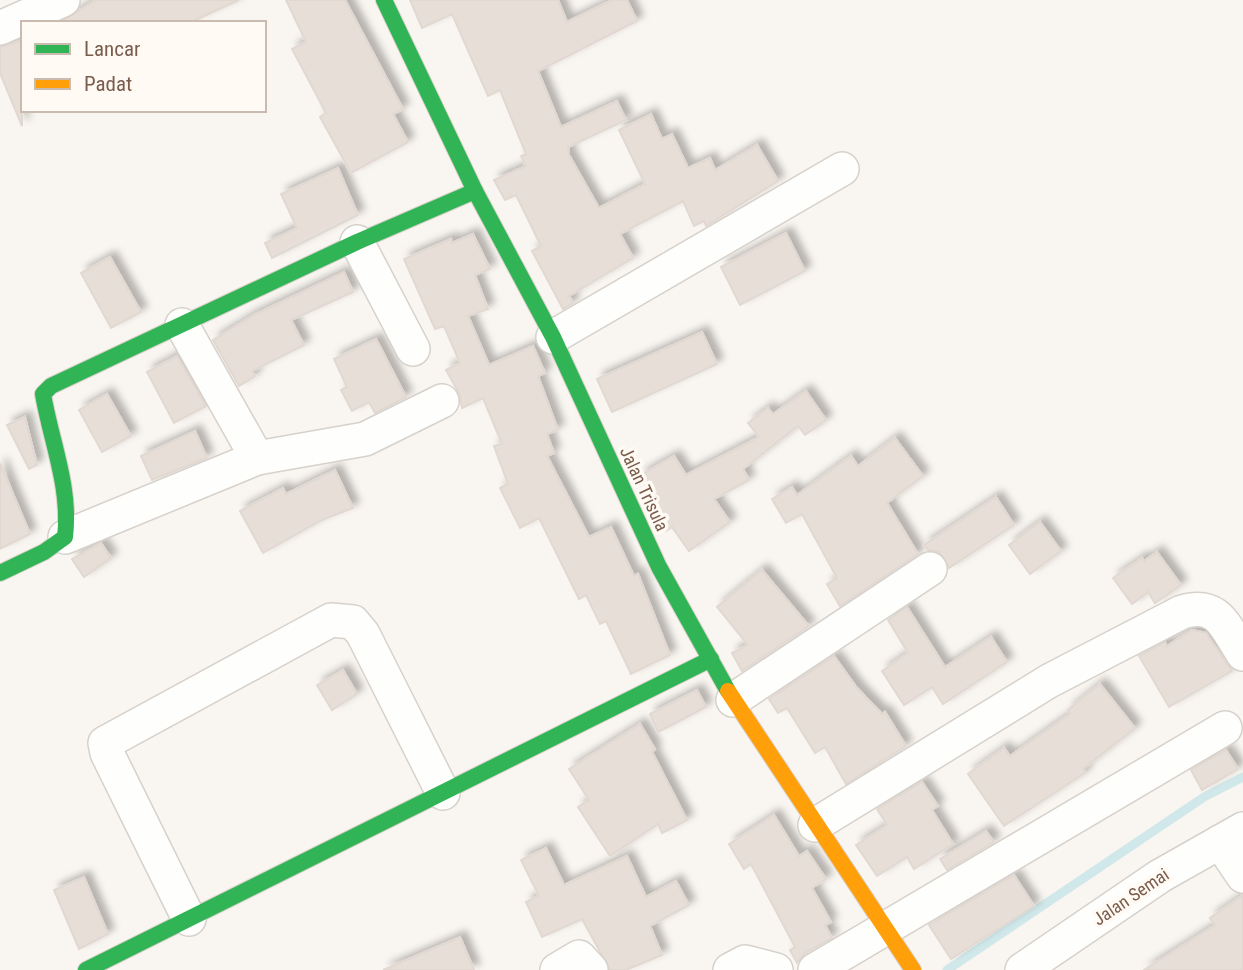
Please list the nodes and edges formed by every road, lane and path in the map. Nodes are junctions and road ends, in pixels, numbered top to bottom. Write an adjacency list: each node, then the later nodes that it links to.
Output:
1 (63, 0): 3 (street)
2 (384, 0): 5 (street, Jalan Trisula)
3 (0, 28)
4 (842, 169): 8 (street)
5 (475, 191): 6 (street); 8 (street, Jalan Trisula)
6 (357, 242): 7 (street); 9 (street)
7 (181, 326): 11 (street); 12 (street)
8 (553, 337): 16 (street, Jalan Trisula)
9 (412, 349)
10 (443, 401): 11 (street)
11 (257, 458): 12 (street)
12 (65, 537): 14 (street)
13 (930, 569): 17 (street)
14 (0, 573)
15 (1243, 654): 20 (street)
16 (711, 659): 17 (street, Jalan Trisula); 19 (street)
17 (733, 700): 20 (street, Jalan Trisula)
18 (1225, 729): 24 (street)
19 (443, 793): 23 (street); 23 (street)
20 (815, 825): 24 (street, Jalan Trisula)
21 (1231, 835): 22 (street); 32 (street, Jalan Semai)
22 (1243, 876)
23 (190, 919): 25 (street)
24 (886, 930): 30 (street); 31 (street, Jalan Trisula)
25 (86, 970)
26 (557, 970): 27 (street)
27 (591, 970)
28 (730, 970): 29 (street)
29 (776, 970)
30 (815, 970)
31 (913, 970)
32 (1022, 970)

